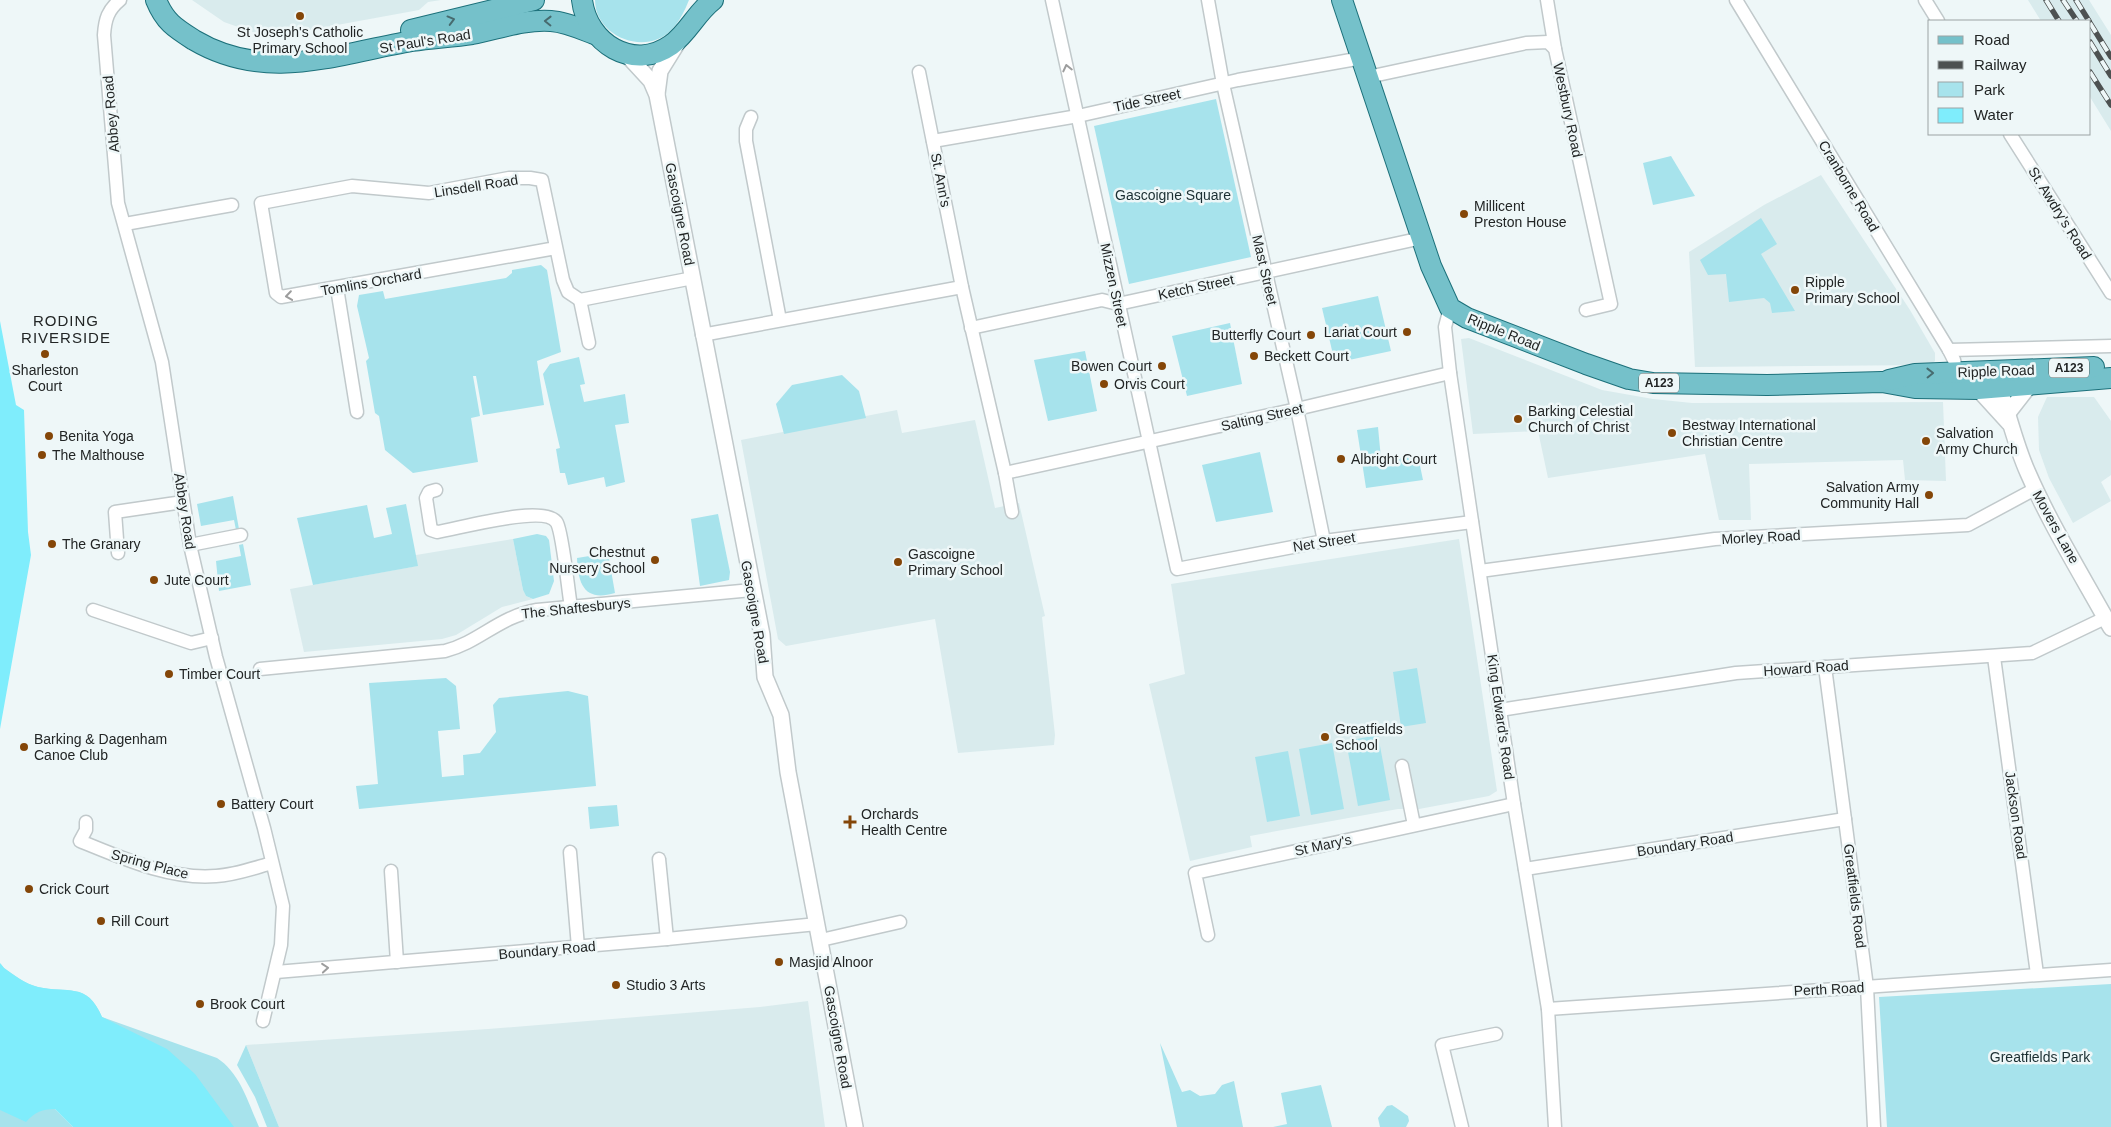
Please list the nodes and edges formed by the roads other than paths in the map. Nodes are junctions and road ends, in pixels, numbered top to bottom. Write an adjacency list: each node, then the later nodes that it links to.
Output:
1 (120, 0): 29 (street, Abbey Road)
2 (157, 0): 3 (main road, St Paul's Road, one-way to 3); 14 (main road, St Paul's Road, one-way to 2)
3 (534, 0)
4 (582, 0): 14 (main road, St Paul's Road)
5 (713, 0): 12 (main road)
6 (1052, 0): 23 (street, Mizzen Street, one-way to 6)
7 (1208, 0): 21 (street, Mast Street)
8 (1342, 0): 18 (main road, Ripple Road)
9 (1547, 0): 16 (street)
10 (1736, 0): 46 (street, Cranborne Road)
11 (1925, 0): 13 (street)
12 (699, 7): 15 (main road)
13 (1937, 20)
14 (594, 34): 17 (main road, St Paul's Road)
15 (682, 35): 17 (main road); 22 (street, Gascoigne Road)
16 (1555, 49): 20 (street, Westbury Road); 40 (street, Westbury Road)
17 (627, 55): 22 (street, Gascoigne Road)
18 (1362, 58): 20 (main road, Ripple Road); 21 (street, Tide Street)
19 (919, 72): 26 (street, St. Ann's)
20 (1368, 78): 30 (main road, Ripple Road)
21 (1223, 84): 23 (street, Tide Street); 32 (street, Mast Street)
22 (657, 95): 33 (street, Gascoigne Road)
23 (1078, 116): 26 (street, Tide Street); 38 (street, Mizzen Street)
24 (751, 117): 41 (street)
25 (2011, 135): 36 (street, St. Awdry's Road)
26 (933, 141): 35 (street, St. Ann's)
27 (261, 203): 31 (street, Linsdell Road); 34 (street, Tomlins Orchard, one-way to 27)
28 (232, 205): 29 (street)
29 (125, 224): 62 (street, Abbey Road)
30 (1422, 238): 32 (street, Ketch Street); 39 (main road, Ripple Road)
31 (556, 248): 34 (street, Tomlins Orchard); 37 (street)
32 (1266, 272): 38 (street, Ketch Street); 55 (street, Mast Street)
33 (692, 278): 37 (street); 43 (street, Gascoigne Road)
34 (337, 288): 56 (street)
35 (962, 288): 41 (street); 42 (street, St. Ann's)
36 (2111, 293)
37 (580, 300): 44 (street)
38 (1118, 304): 42 (street, Ketch Street); 58 (street, Mizzen Street)
39 (1450, 308): 48 (street, King Edward's Road); 52 (main road, Ripple Road / A123)
40 (1586, 310)
41 (780, 320): 43 (street)
42 (971, 328): 59 (street, St. Ann's)
43 (702, 335): 71 (street, Gascoigne Road)
44 (589, 343)
45 (2111, 346): 46 (street, Ripple Road)
46 (1949, 350): 49 (street, Cranborne Road)
47 (2111, 366): 51 (main road, Ripple Road / A123)
48 (1450, 373): 55 (street, Salting Street); 64 (street, King Edward's Road)
49 (1957, 373): 51 (main road, Ripple Road / A123); 52 (main road, Ripple Road / A123, one-way to 49)
50 (2111, 378): 53 (main road, Ripple Road / A123)
51 (1996, 379): 53 (main road, Ripple Road / A123); 54 (main road, Ripple Road / A123); 57 (street, Movers Lane)
52 (1882, 382): 54 (main road, Ripple Road / A123)
53 (2029, 386): 57 (street)
54 (1978, 389): 57 (street, Movers Lane)
55 (1297, 409): 58 (street, Salting Street); 66 (street, Mast Street)
56 (357, 412)
57 (2009, 418): 60 (street, Movers Lane)
58 (1148, 442): 59 (street, Salting Street); 69 (street, Mizzen Street)
59 (1006, 473): 63 (street, St. Ann's)
60 (2036, 489): 70 (street, Morley Road); 74 (street, Movers Lane)
61 (436, 490): 72 (street)
62 (183, 502): 67 (street, Abbey Road); 68 (street)
63 (1012, 512)
64 (1472, 522): 66 (street, Net Street); 70 (street, King Edward's Road)
65 (241, 535): 67 (street)
66 (1324, 541): 69 (street, Net Street)
67 (190, 545): 75 (street, Abbey Road)
68 (118, 553)
69 (1177, 569)
70 (1480, 571): 79 (street, King Edward's Road)
71 (752, 590): 72 (street, The Shaftesburys); 91 (street, Gascoigne Road)
72 (571, 607): 78 (street, The Shaftesburys)
73 (93, 610): 75 (street)
74 (2108, 623): 76 (street, Howard Road)
75 (212, 638): 87 (street, Abbey Road)
76 (1994, 657): 77 (street, Howard Road); 99 (street, Jackson Road)
77 (1825, 667): 79 (street, Howard Road); 82 (street, Greatfields Road)
78 (260, 669)
79 (1500, 710): 81 (street, King Edward's Road)
80 (1402, 766): 84 (street)
81 (1514, 804): 84 (street, St Mary's); 88 (street, King Edward's Road)
82 (1845, 819): 88 (street, Boundary Road); 100 (street, Greatfields Road)
83 (86, 822): 87 (street, Spring Place)
84 (1414, 825): 92 (street, St Mary's)
85 (570, 852): 95 (street)
86 (659, 859): 93 (street)
87 (272, 863): 98 (street, Abbey Road)
88 (1525, 869): 101 (street, King Edward's Road)
89 (391, 871): 96 (street)
90 (900, 922): 94 (street)
91 (817, 924): 93 (street, Boundary Road); 94 (street, Gascoigne Road)
92 (1208, 934)
93 (667, 939): 95 (street, Boundary Road)
94 (821, 940): 104 (street, Gascoigne Road)
95 (578, 947): 96 (street, Boundary Road)
96 (397, 962): 98 (street, Boundary Road, one-way to 96)
97 (2111, 970): 99 (street, Perth Road)
98 (276, 972): 102 (street, Abbey Road)
99 (2037, 974): 100 (street, Perth Road)
100 (1867, 987): 101 (street, Perth Road); 107 (street, Greatfields Road)
101 (1548, 1009): 106 (street, King Edward's Road)
102 (263, 1021)
103 (1496, 1034): 105 (street)
104 (855, 1127)
105 (1462, 1127)
106 (1555, 1127)
107 (1874, 1127)

